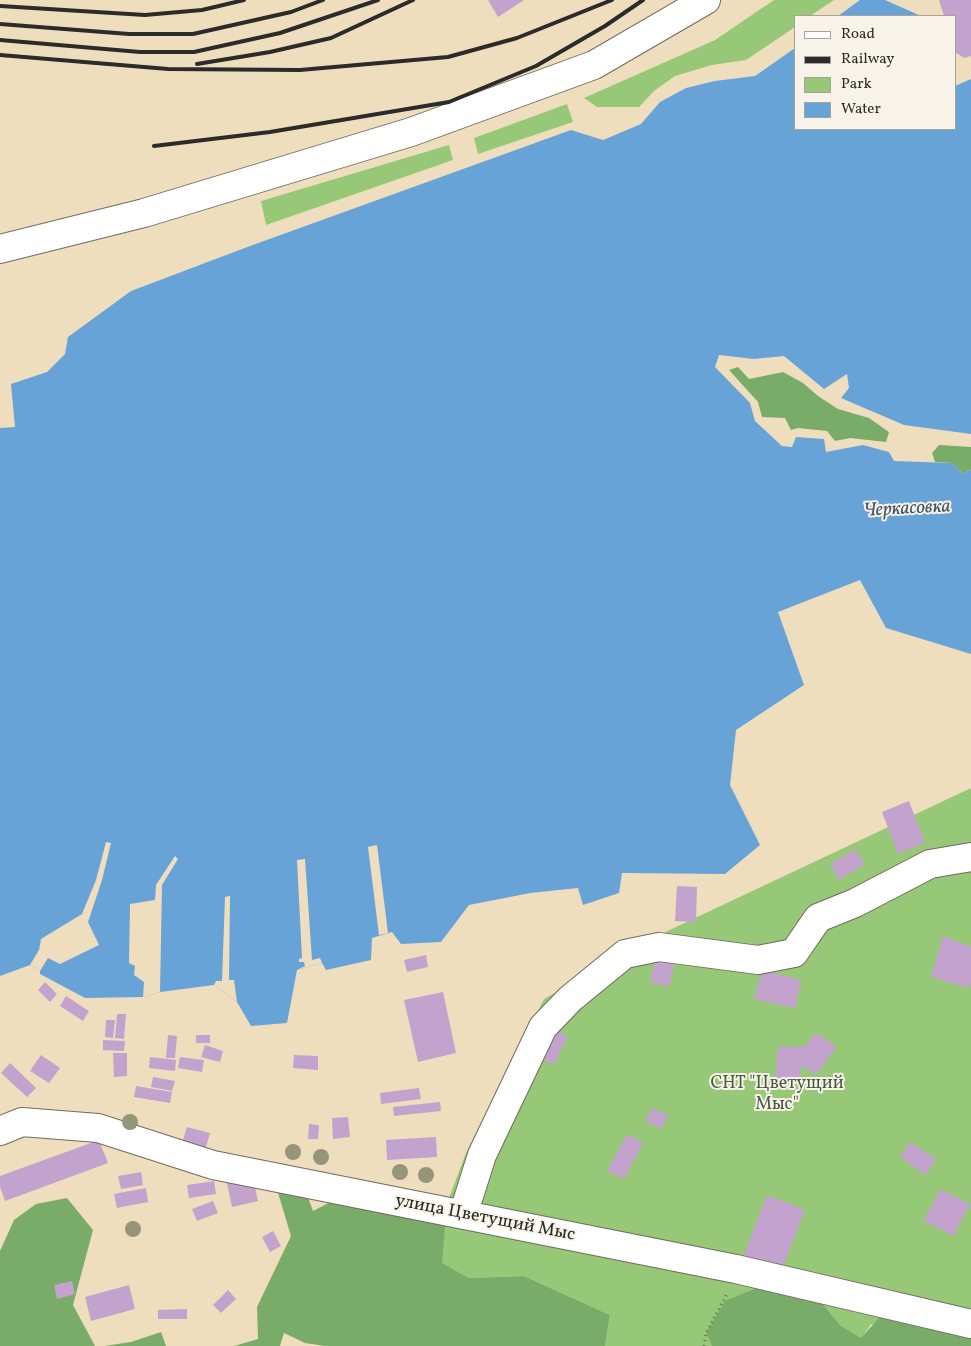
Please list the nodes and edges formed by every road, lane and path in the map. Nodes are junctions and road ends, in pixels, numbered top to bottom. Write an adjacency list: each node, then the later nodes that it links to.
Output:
1 (706, 0): 2 (street)
2 (0, 248)
3 (971, 857): 5 (street)
4 (0, 1131): 5 (street, улица Цветущий Мыс)
5 (463, 1215): 6 (street, улица Цветущий Мыс)
6 (736, 1269): 7 (street, улица Цветущий Мыс); 8 (path)
7 (971, 1324)
8 (704, 1346)

